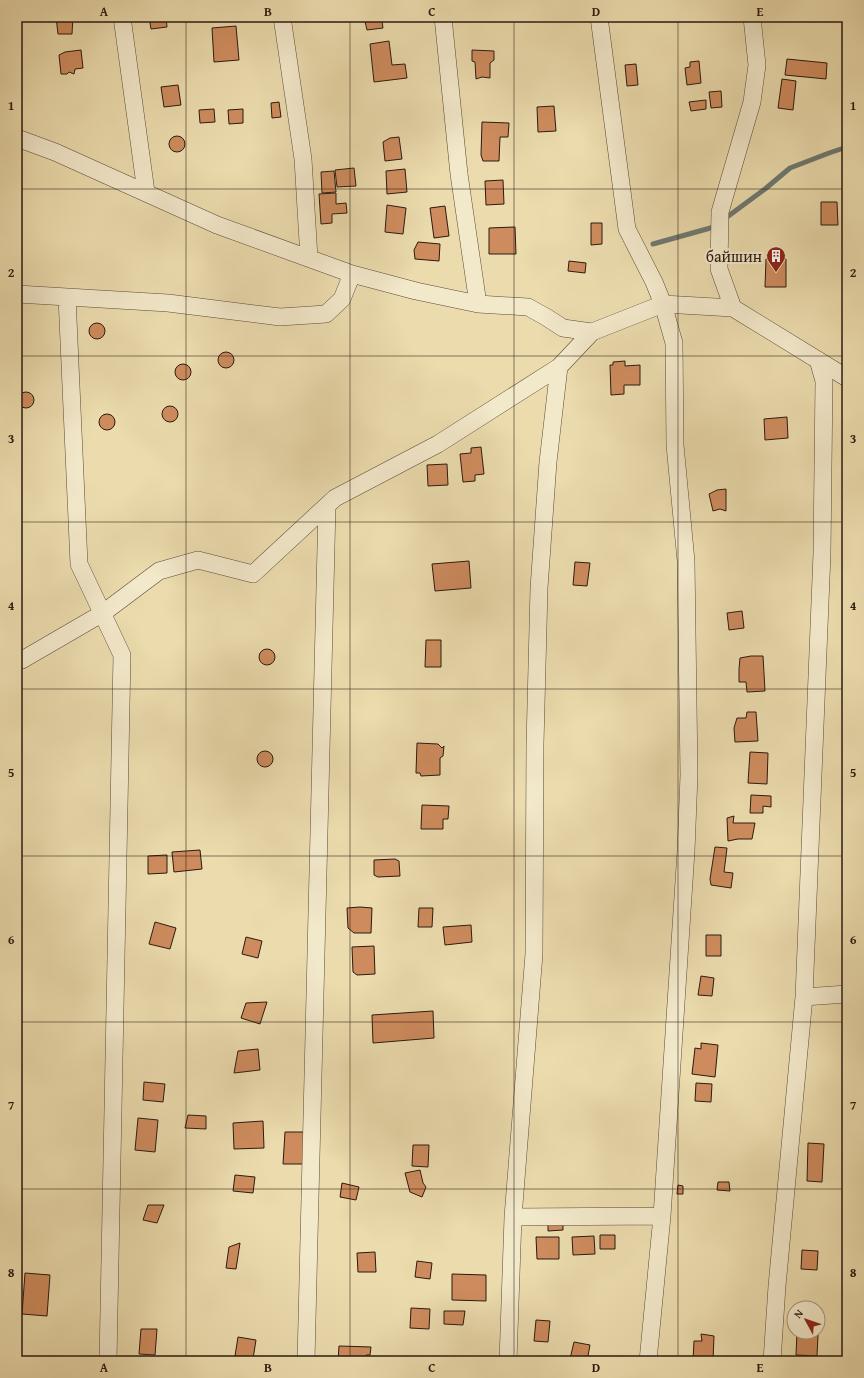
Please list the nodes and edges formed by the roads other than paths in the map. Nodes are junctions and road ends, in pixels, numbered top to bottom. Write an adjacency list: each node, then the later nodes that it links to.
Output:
1 (122, 17): 7 (street)
2 (282, 17): 8 (street)
3 (443, 17): 12 (street)
4 (599, 17): 13 (street)
5 (752, 17): 14 (street)
6 (17, 138): 7 (street)
7 (146, 192): 8 (street)
8 (309, 258): 9 (street)
9 (352, 274): 11 (street); 12 (street)
10 (17, 294): 11 (street)
11 (67, 297): 20 (street)
12 (478, 304): 15 (street)
13 (662, 304): 14 (street); 15 (street); 24 (street)
14 (733, 308): 16 (street)
15 (592, 332): 17 (street)
16 (818, 360): 18 (street); 23 (street)
17 (559, 367): 19 (street); 25 (street)
18 (847, 378)
19 (326, 506): 20 (street); 27 (street)
20 (102, 613): 21 (street); 26 (street)
21 (17, 661)
22 (847, 994): 23 (street)
23 (804, 997): 30 (street)
24 (662, 1216): 25 (street); 29 (street)
25 (513, 1217): 28 (street)
26 (108, 1361)
27 (306, 1361)
28 (508, 1361)
29 (648, 1361)
30 (772, 1361)

